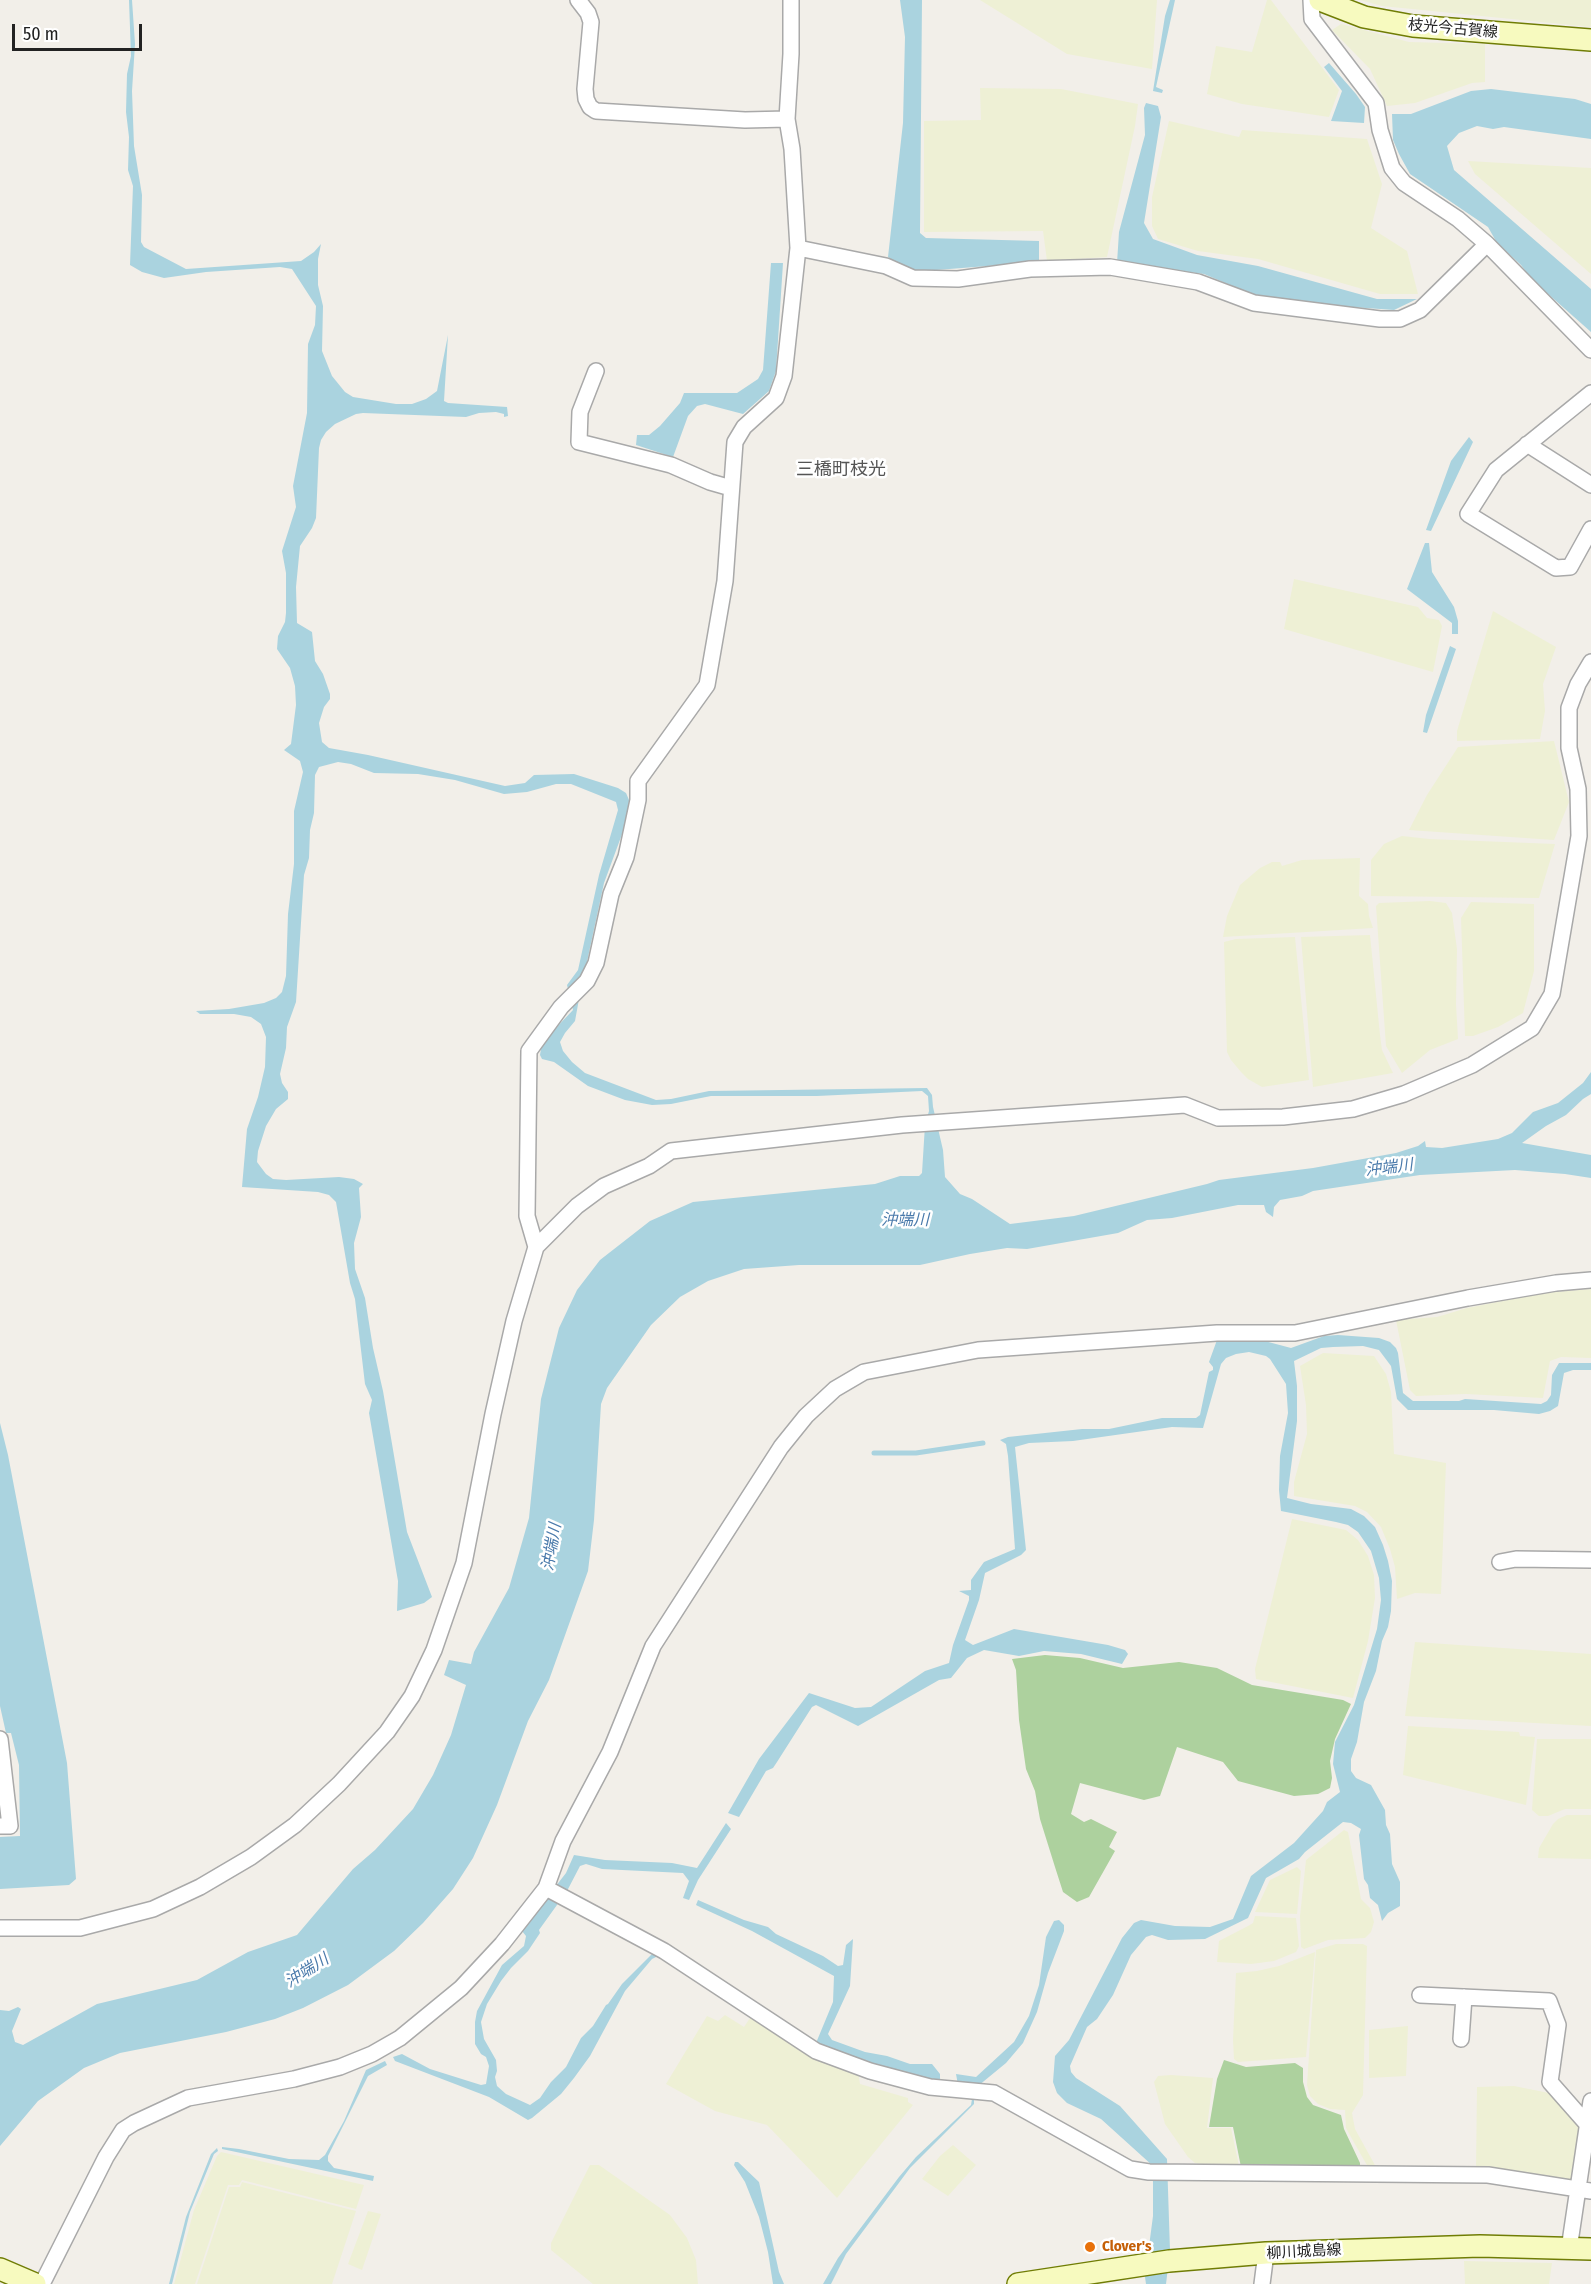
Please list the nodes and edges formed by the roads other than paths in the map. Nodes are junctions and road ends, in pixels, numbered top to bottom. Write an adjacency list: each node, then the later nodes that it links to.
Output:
1 (578, 0): 6 (street)
2 (791, 0): 6 (street)
3 (1311, 0): 7 (street)
4 (1320, 0): 5 (main road, 枝光今古賀線)
5 (1591, 40)
6 (787, 119): 8 (street)
7 (1487, 244): 8 (street); 9 (street)
8 (798, 248): 14 (street)
9 (1591, 350)
10 (596, 371): 14 (street)
11 (1591, 393): 12 (street)
12 (1527, 444): 13 (street); 15 (street)
13 (1591, 484)
14 (731, 488): 17 (street)
15 (1591, 529)
16 (1591, 662): 17 (street)
17 (536, 1246): 24 (street)
18 (1591, 1280): 23 (street)
19 (1591, 1560): 20 (street)
20 (1500, 1562)
21 (0, 1739): 22 (street)
22 (0, 1826)
23 (546, 1888): 30 (street); 36 (street)
24 (0, 1928)
25 (1420, 1995): 26 (street)
26 (1464, 1997): 27 (street); 29 (street)
27 (1461, 2039)
28 (1591, 2101): 29 (street)
29 (1587, 2124): 30 (street)
30 (1584, 2190): 31 (street)
31 (1569, 2249): 32 (main road, 柳川城島線); 33 (main road, 柳川城島線)
32 (1591, 2249)
33 (1266, 2253): 37 (main road, 柳川城島線); 38 (street)
34 (0, 2269): 35 (main road)
35 (35, 2284)
36 (42, 2284)
37 (1018, 2284)
38 (1262, 2284)

